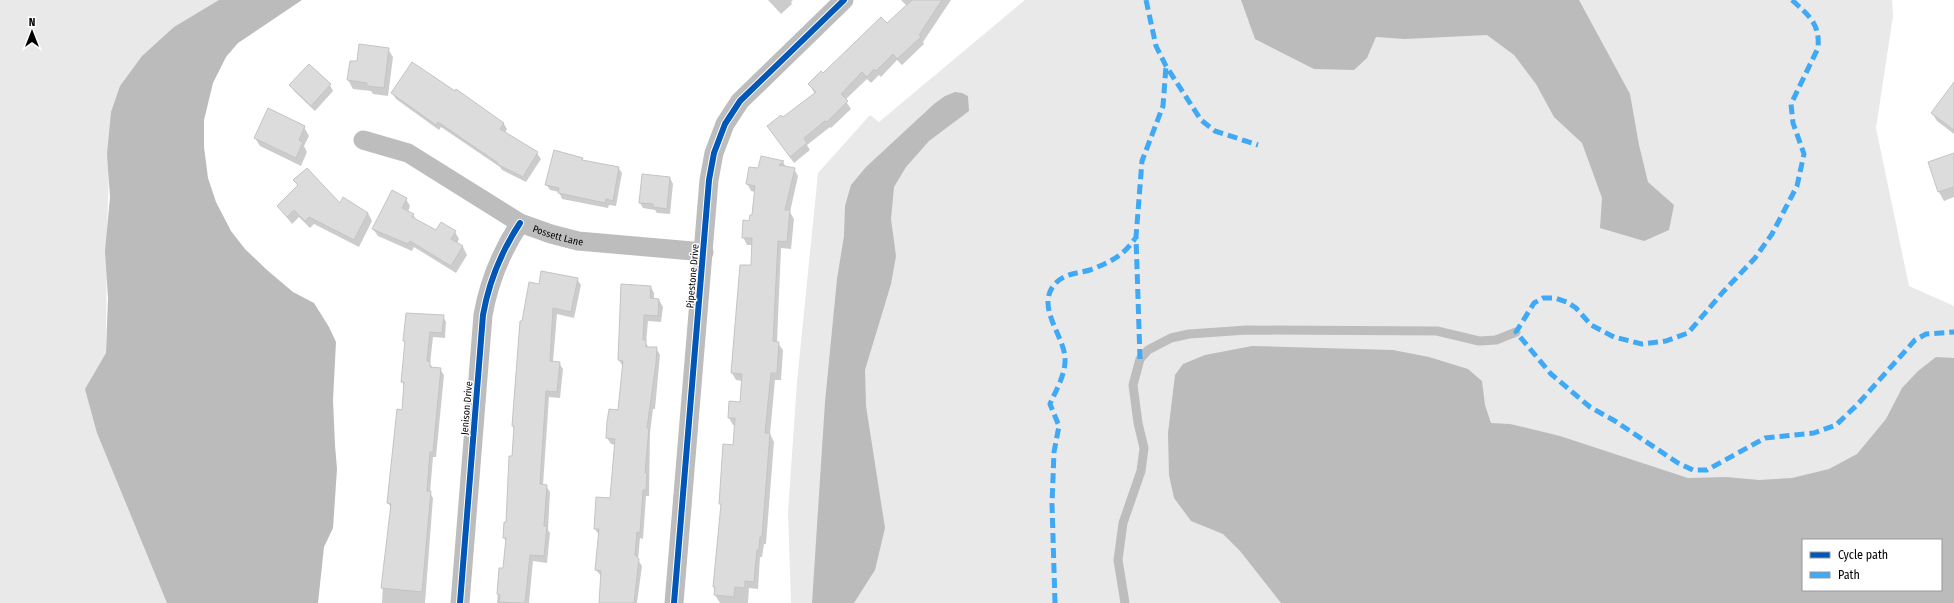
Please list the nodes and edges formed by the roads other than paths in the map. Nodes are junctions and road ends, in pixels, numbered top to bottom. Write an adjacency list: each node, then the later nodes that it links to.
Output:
1 (844, 0): 4 (street, Pipestone Drive)
2 (363, 140): 3 (street, Possett Lane)
3 (520, 223): 4 (street, Possett Lane); 6 (street, Jenison Drive)
4 (704, 252): 7 (street, Pipestone Drive)
5 (1516, 332): 8 (lane)
6 (460, 603)
7 (674, 603)
8 (1125, 603)

